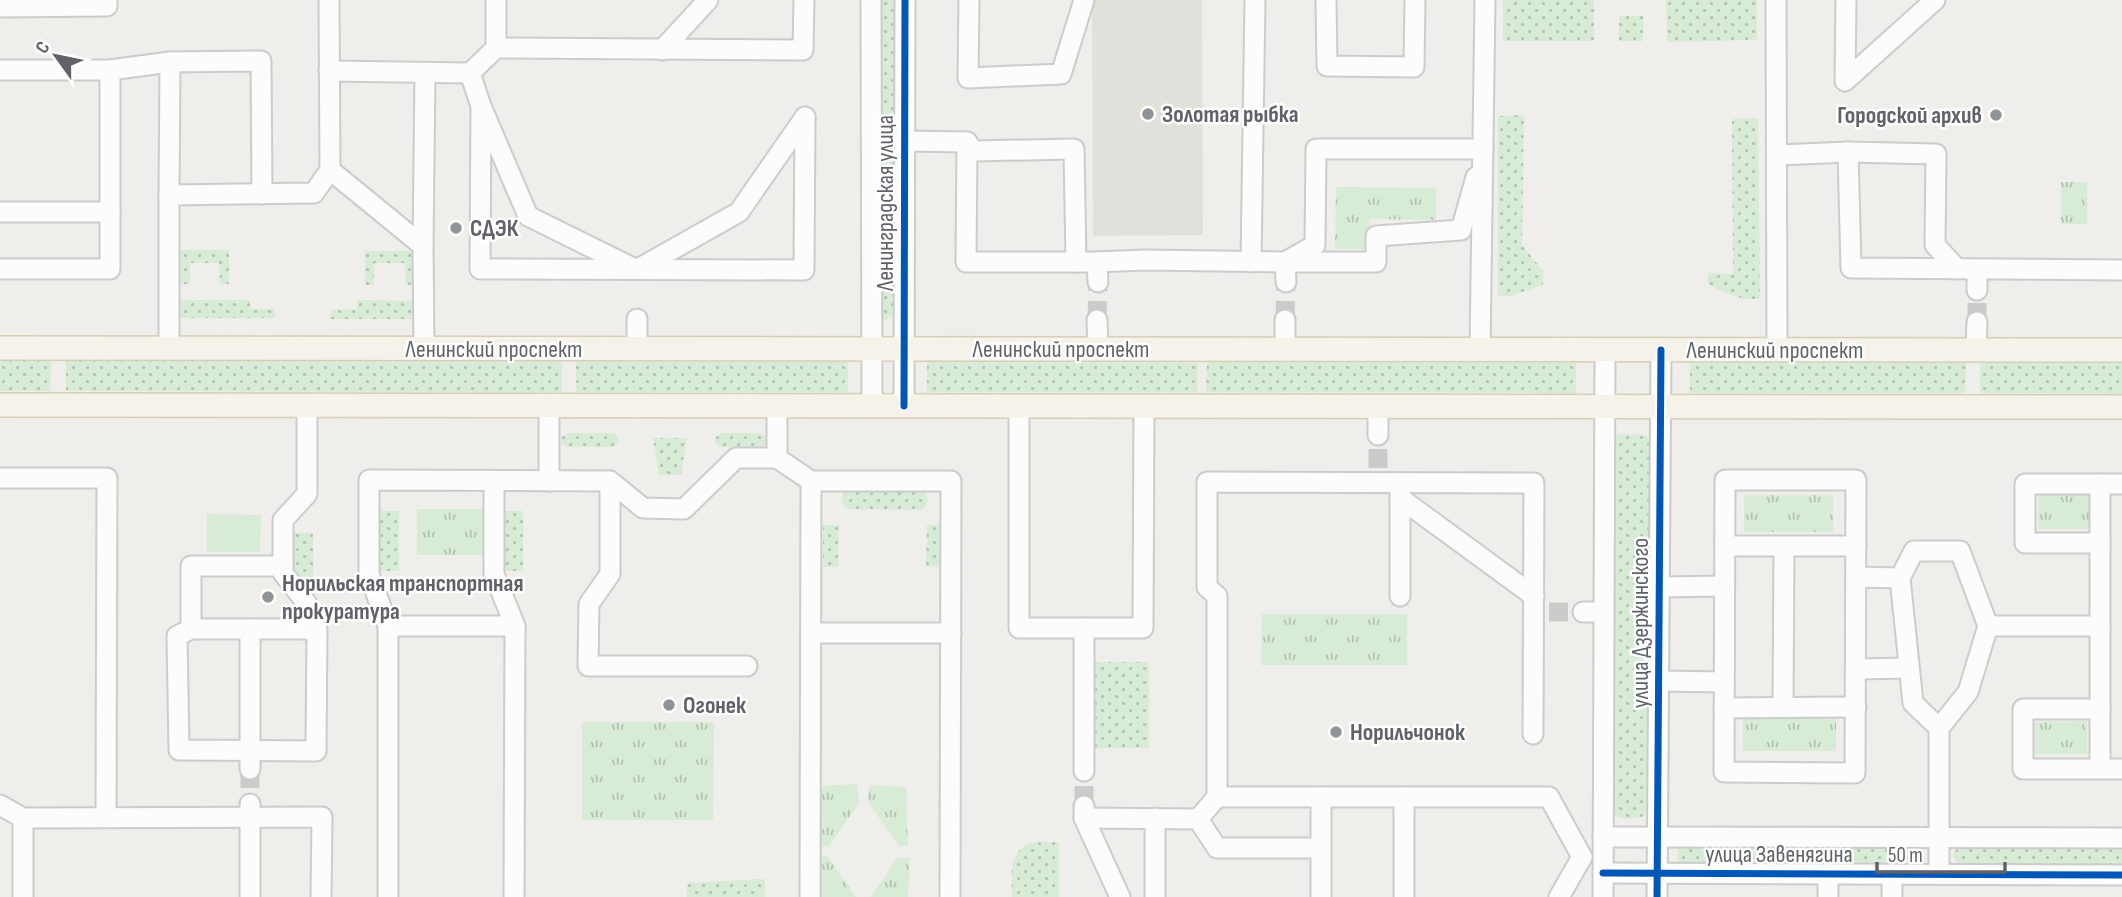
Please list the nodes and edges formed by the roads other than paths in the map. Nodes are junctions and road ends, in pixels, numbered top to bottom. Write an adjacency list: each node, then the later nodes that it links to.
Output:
1 (107, 0): 17 (street)
2 (329, 0): 23 (street)
3 (496, 0): 18 (street)
4 (708, 0): 19 (street)
5 (804, 0): 19 (street)
6 (871, 0): 57 (street, Ленинградская улица)
7 (905, 0): 27 (street, Ленинградская улица)
8 (969, 0): 9 (street)
9 (1084, 0)
10 (1255, 0): 40 (street)
11 (1326, 0): 12 (street)
12 (1415, 0)
13 (1485, 0): 29 (street)
14 (1776, 0): 31 (street)
15 (1846, 0): 16 (street)
16 (1935, 0)
17 (0, 7)
18 (496, 48): 19 (street); 25 (street)
19 (662, 50)
20 (170, 62): 22 (street); 33 (street); 34 (street)
21 (0, 70): 22 (street)
22 (110, 70): 36 (street)
23 (329, 71): 24 (street); 32 (street)
24 (425, 72): 25 (street); 37 (street)
25 (470, 73): 26 (street)
26 (481, 106): 45 (street); 45 (street)
27 (904, 141): 28 (street); 58 (street, Ленинградская улица)
28 (967, 142): 38 (street); 38 (street)
29 (1483, 149): 41 (street); 41 (street); 61 (street)
30 (1847, 152): 31 (street); 43 (street); 43 (street)
31 (1777, 155): 64 (street)
32 (330, 170): 33 (street); 37 (street)
33 (262, 194): 34 (street)
34 (169, 195): 54 (street)
35 (0, 212): 36 (street)
36 (110, 212): 42 (street)
37 (423, 246): 55 (street)
38 (1076, 262): 39 (street)
39 (1097, 262): 40 (street); 46 (street)
40 (1251, 262): 41 (street)
41 (1285, 262): 47 (street)
42 (0, 269)
43 (1967, 269): 44 (street); 48 (street)
44 (2122, 270)
45 (637, 278): 45 (street)
46 (1098, 282)
47 (1286, 282)
48 (1977, 290)
49 (637, 319): 56 (street)
50 (1097, 320): 59 (street)
51 (1285, 320): 60 (street)
52 (1977, 322): 65 (street)
53 (0, 348): 54 (main road, Ленинский проспект)
54 (169, 348): 55 (main road, Ленинский проспект)
55 (424, 349): 56 (main road, Ленинский проспект)
56 (637, 349): 57 (main road, Ленинский проспект)
57 (872, 349): 58 (main road, Ленинский проспект); 71 (street, Ленинградская улица)
58 (904, 349): 59 (main road, Ленинский проспект); 72 (street, Ленинградская улица)
59 (1098, 349): 60 (main road, Ленинский проспект)
60 (1285, 349): 61 (main road, Ленинский проспект)
61 (1480, 350): 62 (main road, Ленинский проспект)
62 (1605, 350): 63 (main road, Ленинский проспект); 76 (street, улица Дзержинского)
63 (1661, 350): 64 (main road, Ленинский проспект); 77 (street, улица Дзержинского)
64 (1777, 350): 65 (main road, Ленинский проспект)
65 (1976, 350): 66 (main road, Ленинский проспект)
66 (2122, 350)
67 (0, 405): 68 (main road)
68 (307, 405): 69 (main road); 93 (street)
69 (549, 405): 70 (main road); 83 (street)
70 (777, 406): 71 (main road); 80 (street)
71 (872, 406): 72 (main road)
72 (904, 406): 73 (main road)
73 (1019, 406): 74 (main road); 106 (street)
74 (1144, 406): 75 (main road); 106 (street)
75 (1378, 406): 76 (main road); 79 (street)
76 (1604, 407): 77 (main road); 101 (street, улица Дзержинского)
77 (1660, 407): 78 (main road); 97 (street, улица Дзержинского)
78 (2122, 407)
79 (1378, 435)
80 (777, 458): 84 (street); 85 (street)
81 (0, 478): 132 (street)
82 (494, 481): 83 (street); 102 (street); 103 (street)
83 (549, 481): 84 (street)
84 (610, 481): 112 (street)
85 (811, 481): 110 (street); 111 (street)
86 (2100, 484): 87 (street); 89 (street); 89 (street)
87 (2122, 484)
88 (1400, 490): 98 (street); 99 (street); 99 (street); 127 (street)
89 (2100, 543): 105 (street)
90 (1725, 546): 91 (street); 92 (street); 96 (street)
91 (1784, 546): 92 (street); 119 (street)
92 (1856, 546): 94 (street)
93 (283, 566): 107 (street); 109 (street)
94 (1856, 577): 95 (street); 114 (street)
95 (1900, 578): 104 (street); 113 (street)
96 (1724, 586): 97 (street); 116 (street)
97 (1659, 587): 115 (street, улица Дзержинского)
98 (1400, 596)
99 (1539, 607): 122 (street)
100 (1583, 612): 101 (street)
101 (1604, 612): 140 (street, улица Дзержинского)
102 (388, 626): 103 (street); 152 (street)
103 (515, 626): 153 (street)
104 (1988, 626): 105 (street); 121 (street)
105 (2100, 626): 120 (street)
106 (1084, 628): 126 (street)
107 (191, 629): 108 (street); 123 (street)
108 (250, 629): 109 (street); 123 (street)
109 (307, 629): 123 (street)
110 (811, 634): 111 (street); 154 (street)
111 (951, 634): 155 (street)
112 (747, 666)
113 (1909, 668): 114 (street); 121 (street)
114 (1856, 669): 117 (street)
115 (1659, 681): 116 (street); 136 (street, улица Дзержинского)
116 (1724, 682): 118 (street)
117 (1856, 707): 118 (street); 119 (street)
118 (1724, 708): 119 (street)
119 (1783, 708)
120 (2100, 709): 124 (street); 124 (street)
121 (1939, 728): 137 (street)
122 (1534, 733)
123 (250, 760)
124 (2100, 768): 125 (street)
125 (2122, 769)
126 (1084, 771)
127 (1217, 797): 128 (street); 135 (street)
128 (1321, 797): 129 (street); 139 (street)
129 (1404, 797): 141 (street); 159 (street)
130 (0, 805): 133 (street)
131 (250, 810): 132 (street); 150 (street); 151 (street)
132 (106, 817): 133 (street)
133 (23, 818): 149 (street)
134 (1155, 818): 135 (street); 156 (street); 157 (street)
135 (1198, 818): 139 (street)
136 (1658, 837): 137 (street, улица Завенягина); 140 (street, улица Завенягина); 142 (street, улица Дзержинского)
137 (1939, 838): 138 (street, улица Завенягина); 145 (street)
138 (2122, 838)
139 (1321, 848): 158 (street)
140 (1603, 856): 141 (street); 142 (street, улица Завенягина); 161 (street, улица Дзержинского)
141 (1582, 857): 160 (street)
142 (1658, 873): 143 (street, улица Завенягина); 162 (street, улица Дзержинского)
143 (1828, 874): 144 (street, улица Завенягина); 147 (street)
144 (1892, 874): 145 (street, улица Завенягина); 148 (street)
145 (1939, 874): 146 (street, улица Завенягина)
146 (2122, 874)
147 (1828, 895)
148 (1892, 895)
149 (23, 897)
150 (250, 897)
151 (321, 897)
152 (388, 897)
153 (514, 897)
154 (810, 897)
155 (950, 897)
156 (1120, 897)
157 (1155, 897)
158 (1321, 897)
159 (1404, 897)
160 (1559, 897)
161 (1603, 897)
162 (1657, 897)

